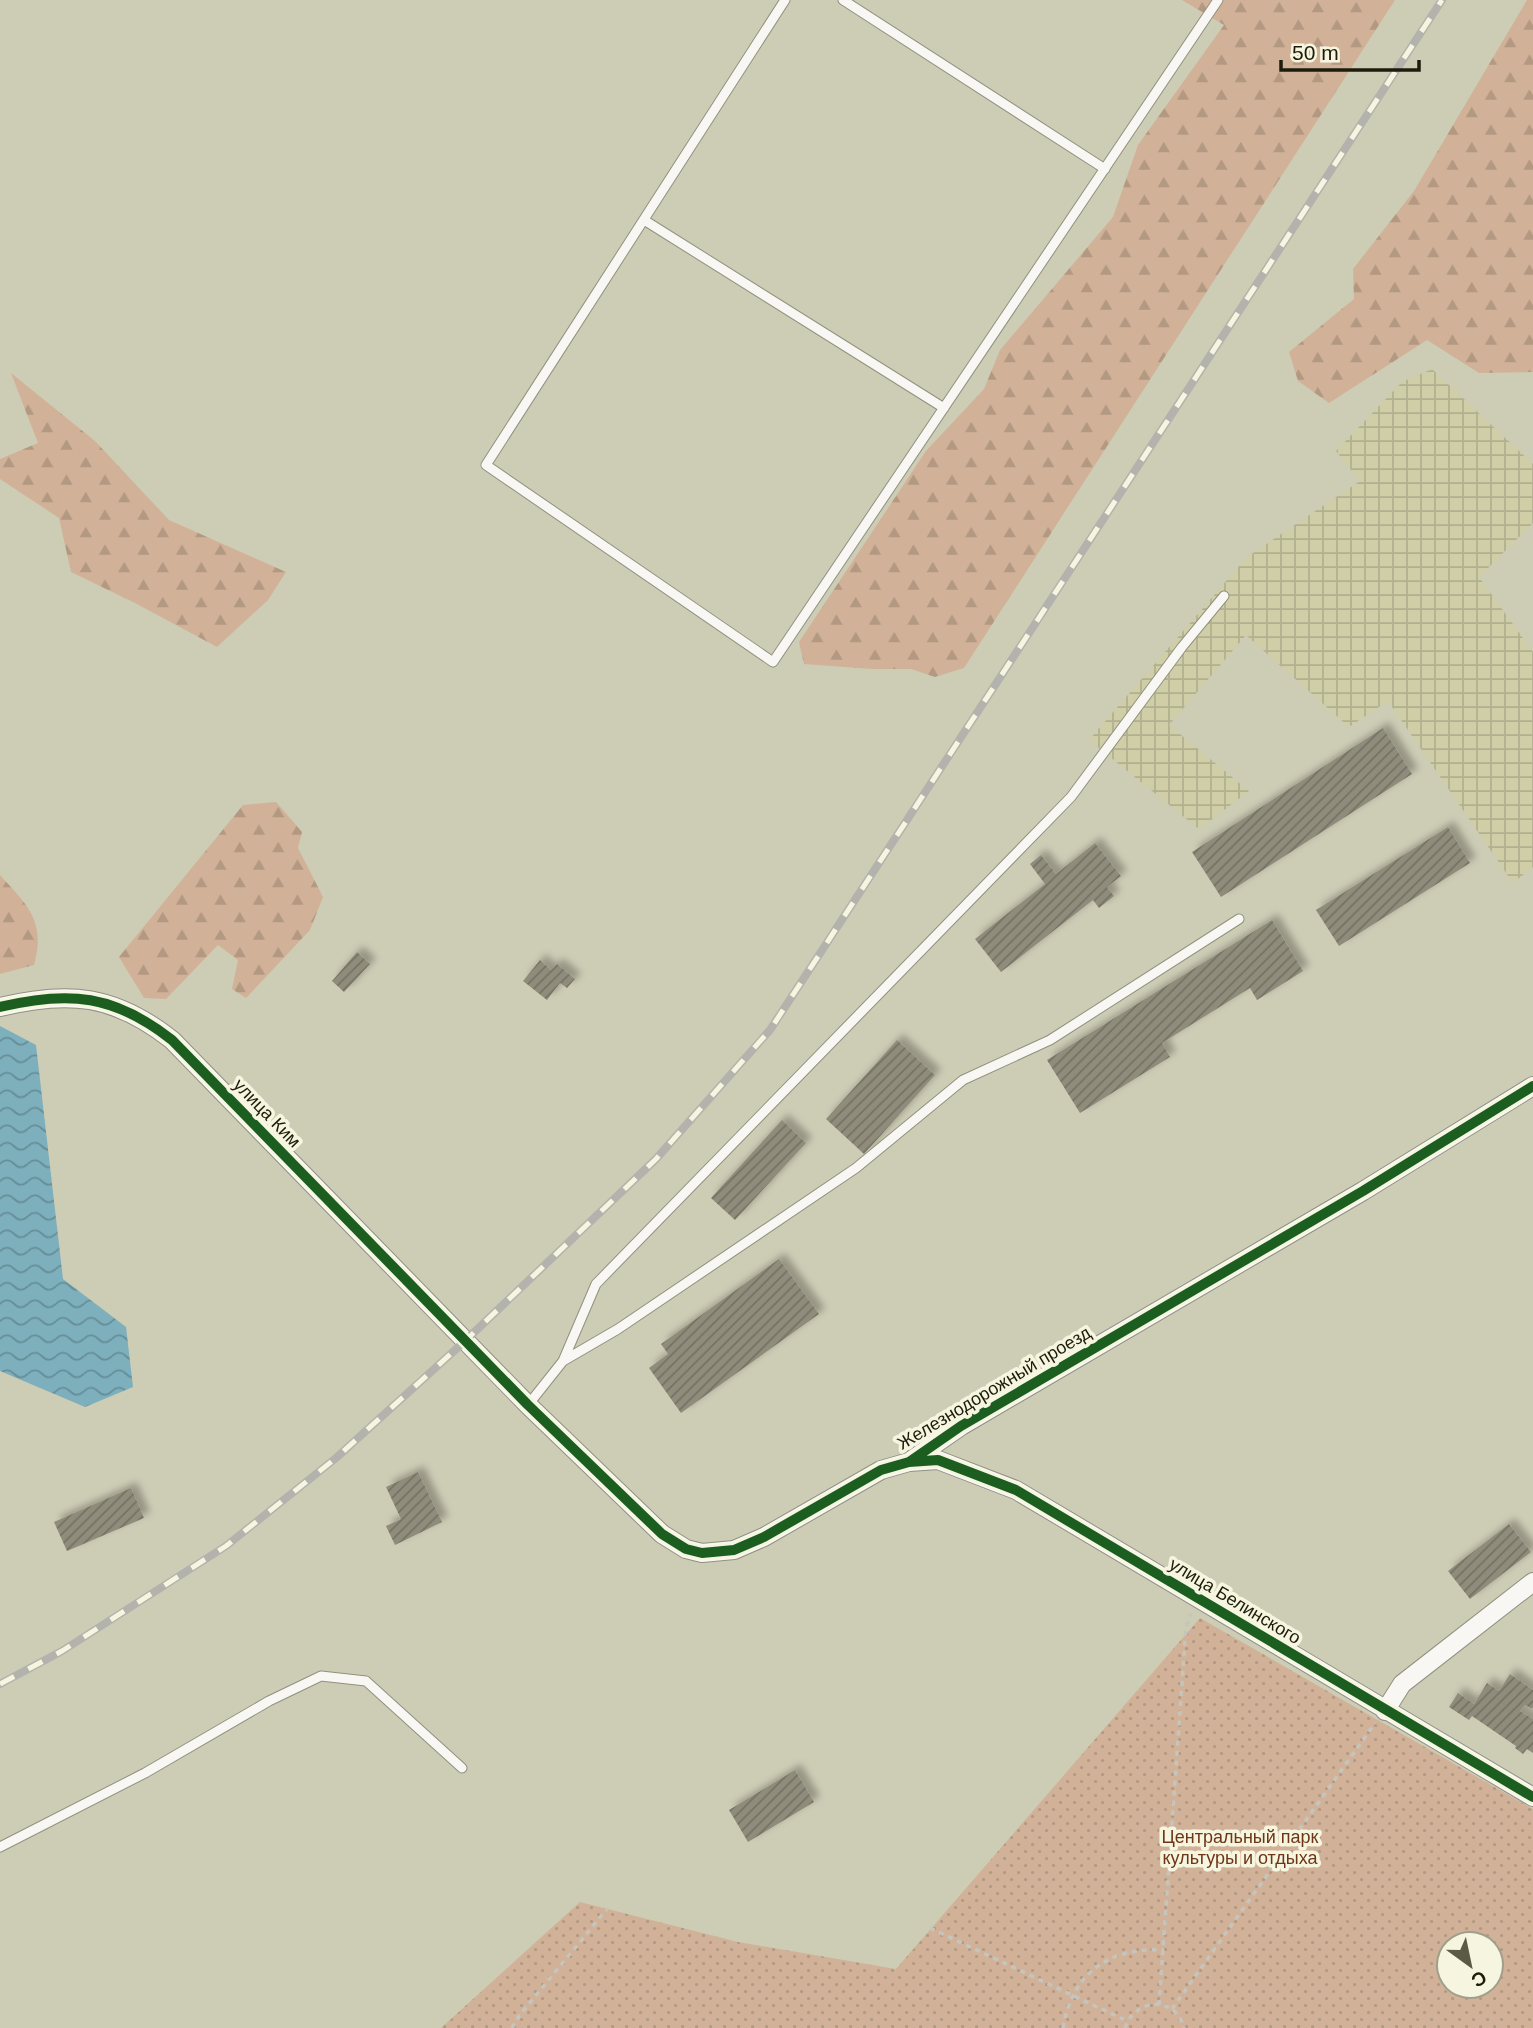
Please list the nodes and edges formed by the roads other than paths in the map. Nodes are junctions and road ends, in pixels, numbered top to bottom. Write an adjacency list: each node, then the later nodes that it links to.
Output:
1 (785, 0): 5 (lane)
2 (843, 0): 4 (lane)
3 (1218, 0): 4 (lane)
4 (1105, 169): 6 (lane)
5 (644, 220): 6 (lane); 6 (lane)
6 (944, 408)
7 (1224, 596): 12 (lane)
8 (1239, 919): 12 (lane)
9 (0, 1007): 11 (street, улица Ким)
10 (1533, 1086): 14 (street, Железнодорожный проезд)
11 (465, 1342): 13 (street, Железнодорожный проезд)
12 (563, 1361): 13 (lane)
13 (528, 1405): 14 (street, Железнодорожный проезд)
14 (909, 1462): 16 (street, улица Белинского)
15 (1533, 1582): 16 (street)
16 (1385, 1711): 18 (street, улица Белинского)
17 (462, 1768): 19 (lane)
18 (1533, 1797)
19 (0, 1847)

